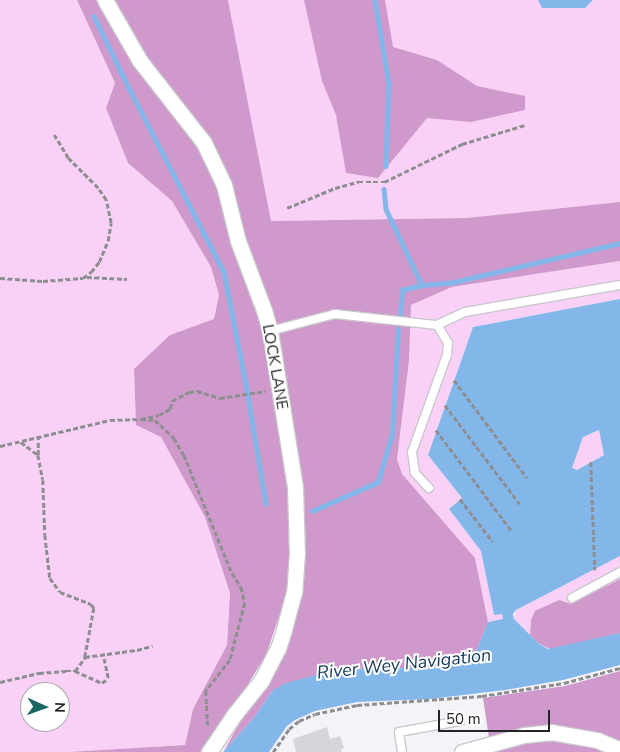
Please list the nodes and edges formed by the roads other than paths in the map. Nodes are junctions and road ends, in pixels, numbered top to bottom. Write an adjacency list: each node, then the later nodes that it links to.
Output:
1 (105, 0): 4 (street, LOCK LANE)
2 (620, 285): 3 (lane)
3 (437, 325): 4 (lane); 5 (lane)
4 (270, 331): 10 (street, LOCK LANE)
5 (429, 488)
6 (620, 572): 7 (lane)
7 (572, 598)
8 (460, 721): 11 (lane)
9 (620, 750): 12 (street)
10 (209, 752)
11 (402, 752)
12 (462, 752)

